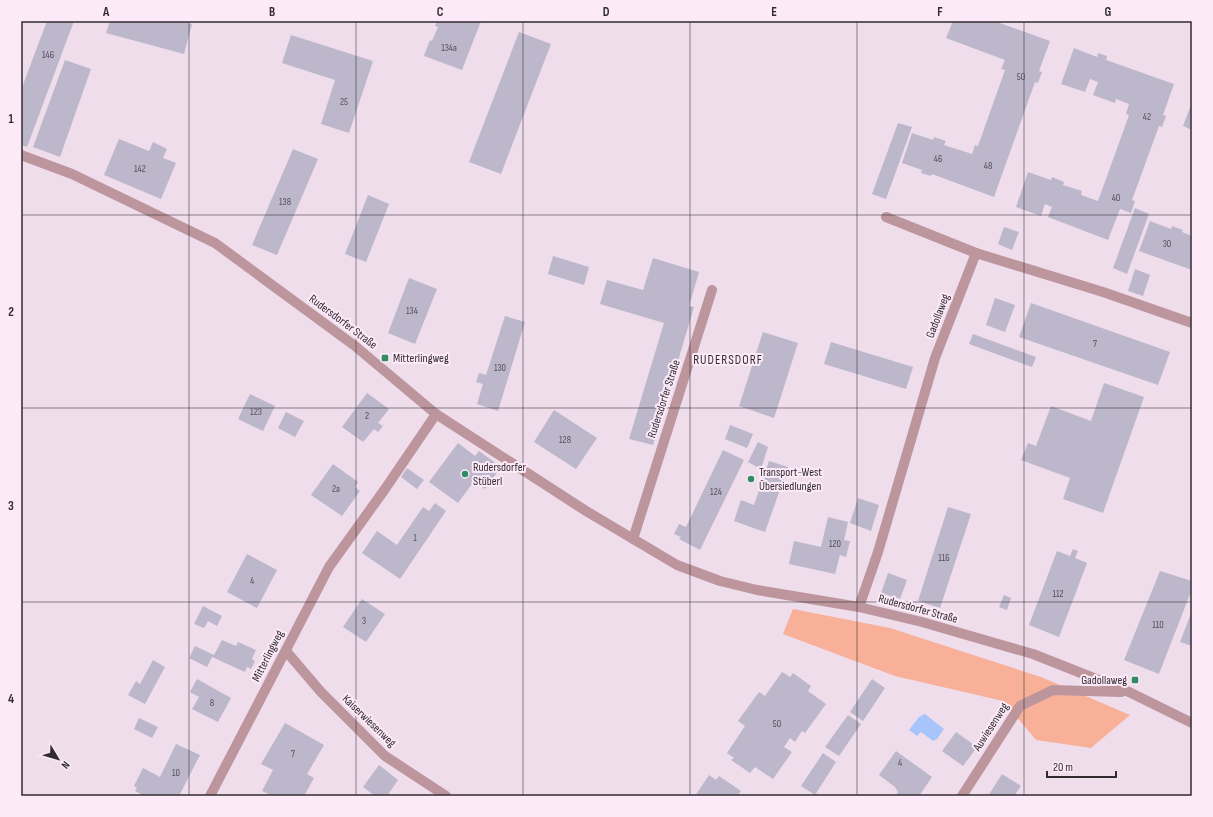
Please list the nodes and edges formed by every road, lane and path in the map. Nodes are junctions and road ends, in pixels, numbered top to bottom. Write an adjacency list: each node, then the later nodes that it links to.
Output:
1 (21, 155): 6 (street, Rudersdorfer Straße)
2 (886, 217): 3 (street)
3 (976, 252): 5 (street); 8 (street, Gadollaweg)
4 (712, 290): 7 (street, Rudersdorfer Straße)
5 (1192, 324)
6 (436, 414): 7 (street, Rudersdorfer Straße); 9 (street, Mitterlingweg)
7 (633, 539): 8 (street, Rudersdorfer Straße)
8 (859, 607): 10 (street, Rudersdorfer Straße)
9 (286, 651): 12 (street, Mitterlingweg); 13 (street, Kaiserwiesenweg)
10 (1128, 692): 11 (street, Rudersdorfer Straße); 14 (street, Auwiesenweg)
11 (1192, 723)
12 (210, 796)
13 (446, 796)
14 (962, 796)

